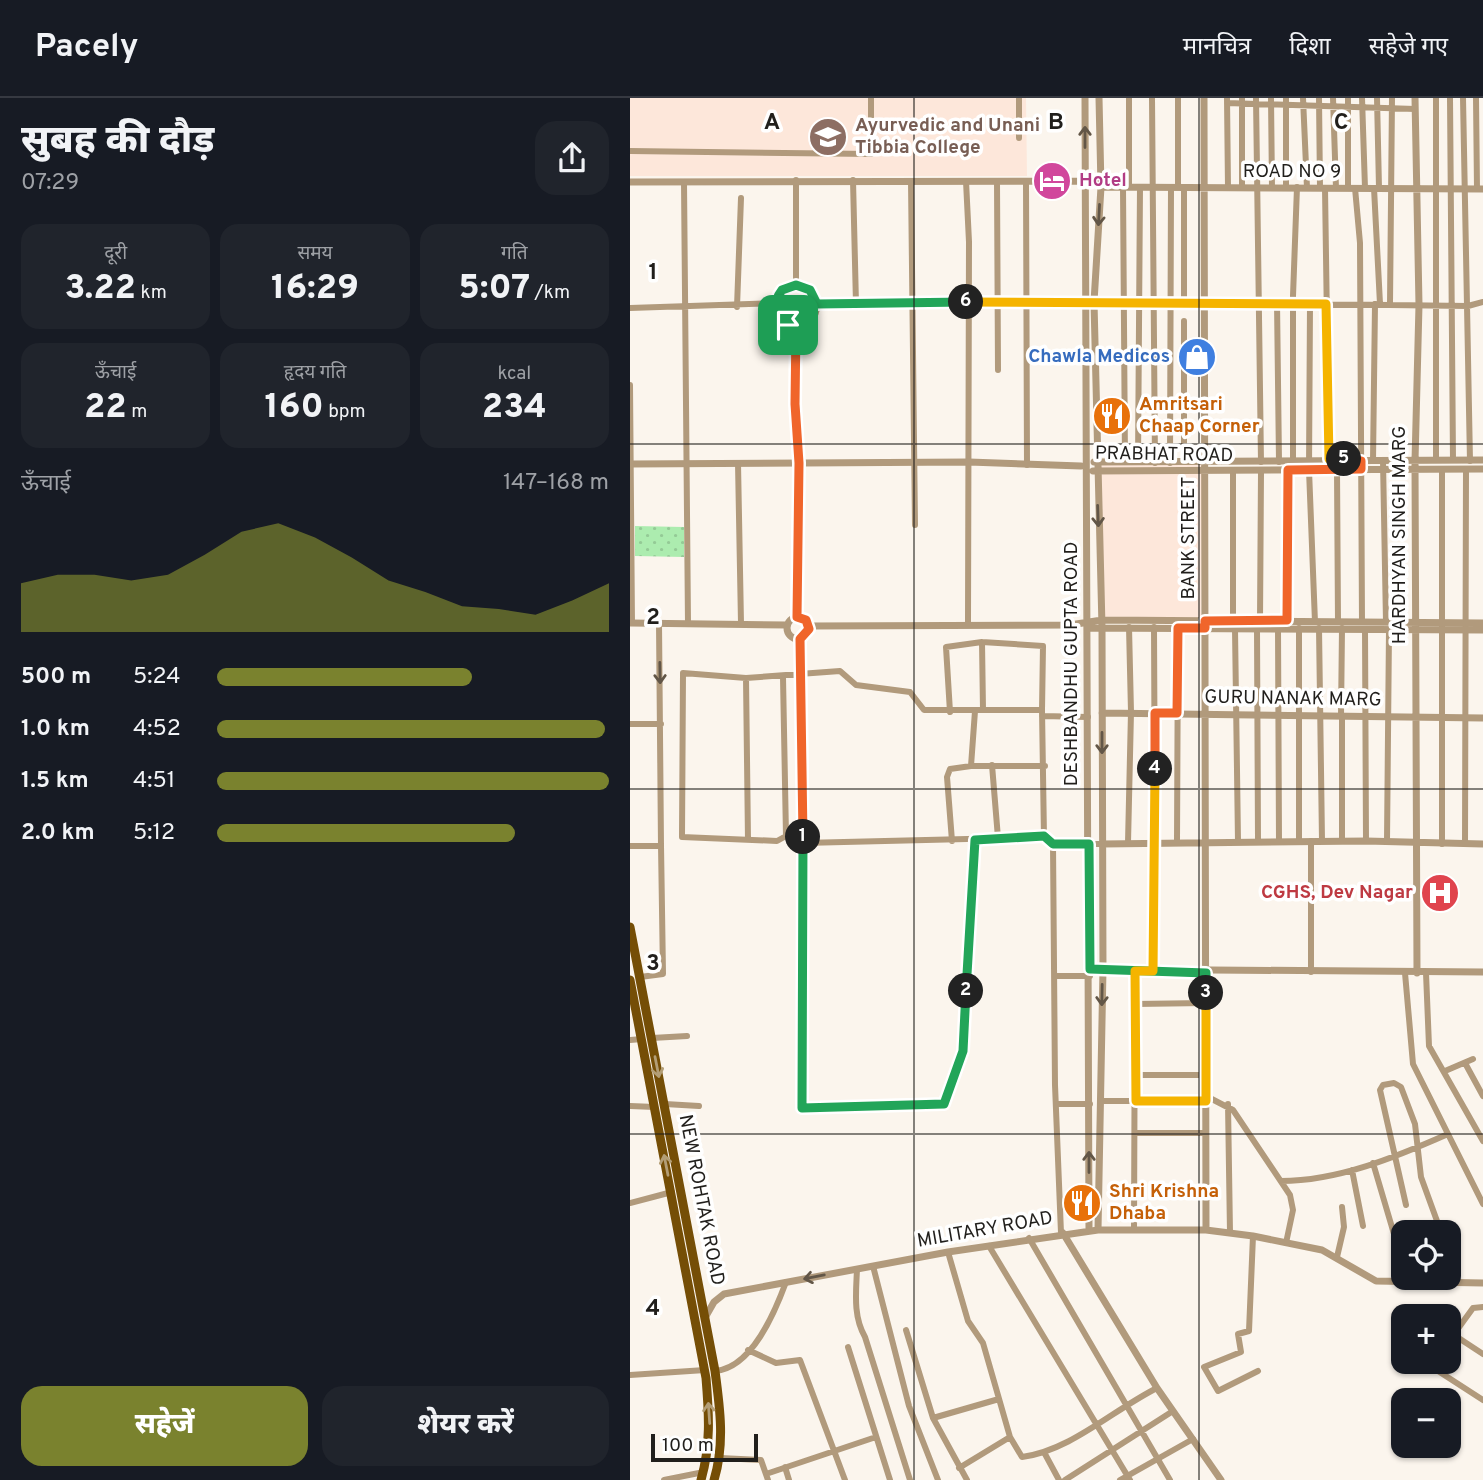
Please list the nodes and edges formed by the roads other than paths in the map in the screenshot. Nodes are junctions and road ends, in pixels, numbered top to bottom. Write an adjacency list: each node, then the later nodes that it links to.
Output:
1 (871, 98): 34 (street)
2 (1019, 98): 33 (street)
3 (1085, 98): 41 (street, DESHBANDHU GUPTA ROAD, one-way to 3)
4 (1099, 98): 44 (street, DESHBANDHU GUPTA ROAD)
5 (1129, 98): 45 (street)
6 (1152, 98): 47 (street)
7 (1178, 98): 48 (street)
8 (1204, 98): 51 (street, BANK STREET)
9 (1303, 98): 27 (street)
10 (1319, 98): 26 (street)
11 (1348, 98): 28 (street)
12 (1362, 98): 29 (street)
13 (1377, 98): 30 (street)
14 (1392, 98): 31 (street)
15 (1415, 98): 32 (street, HARDHYAN SINGH MARG)
16 (1436, 98): 63 (street)
17 (1450, 98): 64 (street)
18 (1463, 98): 66 (street)
19 (1476, 98): 67 (street)
20 (1227, 101): 21 (street); 52 (street)
21 (1242, 101): 22 (street); 53 (street)
22 (1256, 101): 23 (street); 54 (street)
23 (1271, 101): 24 (street); 55 (street)
24 (1286, 102): 27 (street); 49 (street)
25 (1333, 102): 26 (street); 28 (street); 58 (street)
26 (1319, 106): 27 (street); 57 (street)
27 (1303, 107): 56 (street)
28 (1348, 107): 29 (street); 59 (street)
29 (1362, 108): 30 (street); 60 (street)
30 (1377, 108): 31 (street); 61 (street)
31 (1391, 108): 32 (street); 62 (street)
32 (1415, 109): 65 (street, HARDHYAN SINGH MARG)
33 (1019, 138)
34 (630, 150)
35 (796, 180): 36 (street); 43 (street); 69 (street)
36 (853, 180): 37 (street); 88 (street)
37 (911, 181): 38 (street); 84 (street)
38 (966, 181): 39 (street); 70 (street)
39 (997, 181): 40 (street); 71 (street)
40 (1026, 181): 41 (street); 72 (street)
41 (1086, 181): 73 (street, DESHBANDHU GUPTA ROAD)
42 (630, 182): 43 (street)
43 (684, 182): 97 (street)
44 (1101, 187): 45 (street, ROAD NO 9); 73 (street, DESHBANDHU GUPTA ROAD, one-way to 73)
45 (1126, 187): 46 (street, ROAD NO 9); 74 (street)
46 (1140, 187): 47 (street, ROAD NO 9); 75 (street)
47 (1152, 187): 48 (street, ROAD NO 9); 76 (street)
48 (1178, 187): 51 (street, ROAD NO 9); 77 (street); 78 (street)
49 (1286, 187): 50 (street, ROAD NO 9); 55 (street, ROAD NO 9)
50 (1297, 187): 56 (street, ROAD NO 9); 81 (street)
51 (1205, 188): 52 (street, ROAD NO 9); 79 (street, BANK STREET)
52 (1228, 188): 53 (street, ROAD NO 9)
53 (1242, 188): 54 (street, ROAD NO 9)
54 (1257, 188): 55 (street, ROAD NO 9); 85 (street)
55 (1272, 188)
56 (1307, 188): 57 (street, ROAD NO 9)
57 (1322, 188): 58 (street, ROAD NO 9); 89 (street)
58 (1336, 188): 59 (street, ROAD NO 9)
59 (1352, 188): 60 (street, ROAD NO 9); 90 (street)
60 (1365, 188): 61 (street, ROAD NO 9)
61 (1376, 188): 62 (street, ROAD NO 9); 91 (street)
62 (1392, 188): 65 (street, ROAD NO 9); 92 (street)
63 (1437, 188): 64 (street, ROAD NO 9); 65 (street, ROAD NO 9); 94 (street)
64 (1451, 188): 66 (street, ROAD NO 9); 95 (street)
65 (1416, 189): 93 (street, HARDHYAN SINGH MARG)
66 (1465, 189): 67 (street, ROAD NO 9); 96 (street)
67 (1480, 189)
68 (740, 198): 98 (street)
69 (796, 285): 83 (street); 87 (street)
70 (969, 302): 71 (street); 84 (street); 122 (street)
71 (997, 302): 72 (street); 102 (street)
72 (1025, 302): 73 (street); 126 (street)
73 (1090, 302): 74 (street); 112 (street, DESHBANDHU GUPTA ROAD); 130 (street, DESHBANDHU GUPTA ROAD)
74 (1124, 302): 75 (street); 113 (street)
75 (1139, 302): 76 (street); 114 (street)
76 (1155, 302): 77 (street); 123 (street)
77 (1169, 302): 78 (street); 124 (street)
78 (1184, 302): 79 (street)
79 (1203, 302): 85 (street); 131 (street, BANK STREET)
80 (1277, 302): 81 (street); 85 (street); 117 (street)
81 (1294, 302): 86 (street); 109 (street)
82 (1483, 302): 96 (street)
83 (775, 303): 98 (street); 101 (street)
84 (912, 303): 88 (street); 121 (street)
85 (1260, 303): 116 (street)
86 (1310, 303): 89 (street); 105 (street)
87 (817, 304): 88 (street); 101 (street)
88 (856, 304)
89 (1326, 304): 90 (street); 104 (street)
90 (1359, 304): 91 (street); 127 (street)
91 (1378, 304): 92 (street); 110 (street)
92 (1390, 304): 93 (street)
93 (1419, 305): 94 (street); 128 (street, HARDHYAN SINGH MARG)
94 (1436, 305): 95 (street); 106 (street)
95 (1452, 305): 96 (street); 107 (street)
96 (1468, 306): 129 (street)
97 (682, 307): 98 (street); 99 (street); 118 (street)
98 (737, 307)
99 (630, 308)
100 (1184, 321): 115 (street)
101 (796, 327): 120 (street)
102 (998, 370)
103 (630, 385): 125 (street)
104 (1329, 459): 105 (street, PRABHAT ROAD); 127 (street, PRABHAT ROAD)
105 (1310, 460): 109 (street, PRABHAT ROAD); 135 (street)
106 (1436, 460): 107 (street); 128 (street)
107 (1453, 460): 129 (street)
108 (1483, 460): 129 (street)
109 (1293, 461): 117 (street, PRABHAT ROAD); 134 (street)
110 (1373, 461): 111 (street, PRABHAT ROAD); 127 (street, PRABHAT ROAD)
111 (1383, 461): 128 (street, PRABHAT ROAD); 137 (street)
112 (1096, 462): 113 (street, PRABHAT ROAD); 130 (street, PRABHAT ROAD); 138 (street, DESHBANDHU GUPTA ROAD)
113 (1125, 462): 114 (street, PRABHAT ROAD)
114 (1138, 462): 123 (street, PRABHAT ROAD)
115 (1184, 462): 124 (street, PRABHAT ROAD); 131 (street, PRABHAT ROAD)
116 (1261, 462): 117 (street, PRABHAT ROAD); 131 (street, PRABHAT ROAD)
117 (1279, 462)
118 (685, 463): 119 (street); 125 (street); 148 (street)
119 (738, 463): 120 (street); 147 (street)
120 (799, 463): 121 (street); 142 (street)
121 (915, 463): 122 (street); 141 (street)
122 (969, 463): 126 (street); 149 (street)
123 (1155, 463): 124 (street, PRABHAT ROAD)
124 (1170, 463)
125 (631, 464): 145 (street)
126 (1027, 465): 130 (street)
127 (1361, 465): 136 (street, PRABHAT ROAD); 137 (street, PRABHAT ROAD); 159 (street)
128 (1415, 465): 132 (street); 137 (street, PRABHAT ROAD); 161 (street, HARDHYAN SINGH MARG)
129 (1468, 465): 132 (street); 133 (street); 163 (street)
130 (1085, 467): 138 (street, PRABHAT ROAD); 152 (street, DESHBANDHU GUPTA ROAD)
131 (1205, 467): 138 (street, PRABHAT ROAD); 139 (street, PRABHAT ROAD); 153 (street, BANK STREET)
132 (1442, 469): 162 (street)
133 (1483, 469)
134 (1288, 470): 135 (street, PRABHAT ROAD); 140 (street, PRABHAT ROAD); 143 (street)
135 (1309, 470): 136 (street, PRABHAT ROAD); 156 (street)
136 (1337, 470): 157 (street)
137 (1384, 470): 160 (street)
138 (1097, 471): 150 (street, DESHBANDHU GUPTA ROAD, one-way to 150)
139 (1233, 471): 140 (street, PRABHAT ROAD); 154 (street)
140 (1261, 472): 155 (street)
141 (915, 525)
142 (797, 617): 151 (street); 158 (street)
143 (1287, 620): 155 (street); 156 (street)
144 (1483, 622): 163 (street)
145 (631, 623): 146 (street)
146 (659, 623): 148 (street); 197 (street, one-way to 197)
147 (741, 623): 148 (street); 151 (street)
148 (688, 624)
149 (968, 624): 152 (street); 158 (street)
150 (1102, 624): 152 (street); 153 (street); 164 (street); 179 (street, DESHBANDHU GUPTA ROAD)
151 (788, 625): 170 (street)
152 (1087, 625): 192 (street, DESHBANDHU GUPTA ROAD)
153 (1205, 625): 154 (street); 166 (street); 182 (street, BANK STREET)
154 (1234, 625): 155 (street); 183 (street)
155 (1259, 625): 167 (street); 184 (street)
156 (1317, 625): 157 (street); 168 (street); 187 (street)
157 (1340, 625): 159 (street); 188 (street)
158 (809, 626): 170 (street)
159 (1363, 626): 160 (street); 189 (street)
160 (1387, 626): 161 (street); 190 (street)
161 (1416, 626): 162 (street); 191 (street, HARDHYAN SINGH MARG)
162 (1442, 626): 163 (street); 193 (street)
163 (1466, 626): 169 (street); 194 (street)
164 (1129, 627): 165 (street); 177 (street)
165 (1154, 627): 166 (street); 180 (street)
166 (1178, 628): 181 (street)
167 (1278, 628): 168 (street); 185 (street)
168 (1299, 628): 186 (street)
169 (1483, 629)
170 (800, 639): 172 (street)
171 (982, 642): 175 (street); 176 (street); 178 (street)
172 (801, 676): 173 (street); 176 (street); 218 (street)
173 (783, 677): 174 (street); 203 (street)
174 (746, 678): 203 (street); 203 (street)
175 (979, 710): 176 (street); 178 (street); 199 (street)
176 (950, 712)
177 (1131, 712): 179 (street, GURU NANAK MARG); 180 (street, GURU NANAK MARG); 219 (street)
178 (1042, 713): 192 (street); 200 (street)
179 (1102, 713): 222 (street, DESHBANDHU GUPTA ROAD, one-way to 222)
180 (1155, 713): 181 (street, GURU NANAK MARG); 206 (street)
181 (1177, 713): 182 (street, GURU NANAK MARG); 217 (street)
182 (1206, 714): 183 (street, GURU NANAK MARG); 207 (street, BANK STREET)
183 (1236, 714): 184 (street, GURU NANAK MARG); 208 (street)
184 (1257, 714): 185 (street, GURU NANAK MARG); 209 (street)
185 (1279, 715): 186 (street, GURU NANAK MARG); 210 (street)
186 (1300, 715): 187 (street, GURU NANAK MARG); 211 (street)
187 (1319, 716): 188 (street, GURU NANAK MARG); 213 (street)
188 (1342, 716): 189 (street, GURU NANAK MARG); 214 (street)
189 (1364, 716): 190 (street, GURU NANAK MARG); 215 (street)
190 (1387, 716): 191 (street, GURU NANAK MARG); 216 (street)
191 (1416, 716): 193 (street, GURU NANAK MARG); 223 (street, HARDHYAN SINGH MARG)
192 (1088, 717): 221 (street, DESHBANDHU GUPTA ROAD)
193 (1442, 717): 194 (street, GURU NANAK MARG); 224 (street)
194 (1465, 717): 195 (street, GURU NANAK MARG); 225 (street)
195 (1483, 718)
196 (630, 724): 197 (street)
197 (661, 724): 227 (street)
198 (992, 765): 199 (street); 200 (street); 202 (street)
199 (971, 766): 205 (street)
200 (1045, 766): 201 (street)
201 (1044, 836): 202 (street); 220 (street)
202 (998, 838): 204 (street)
203 (748, 840)
204 (975, 840): 205 (street); 218 (street)
205 (951, 841): 218 (street)
206 (1154, 841): 217 (street); 219 (street); 232 (street)
207 (1206, 841): 208 (street); 217 (street); 236 (street, BANK STREET)
208 (1238, 841): 209 (street)
209 (1258, 841): 210 (street)
210 (1279, 841): 211 (street)
211 (1299, 841): 212 (street)
212 (1311, 841): 213 (street); 234 (street)
213 (1322, 841): 214 (street)
214 (1342, 841): 215 (street)
215 (1366, 841): 216 (street)
216 (1387, 841): 223 (street)
217 (1177, 842)
218 (803, 843)
219 (1128, 843): 222 (street)
220 (1053, 844): 221 (street); 240 (street)
221 (1089, 844): 222 (street); 233 (street, DESHBANDHU GUPTA ROAD)
222 (1102, 844): 230 (street, DESHBANDHU GUPTA ROAD)
223 (1417, 844): 224 (street); 238 (street, HARDHYAN SINGH MARG)
224 (1442, 844): 225 (street)
225 (1465, 844): 226 (street)
226 (1483, 844)
227 (661, 845): 228 (street); 241 (street)
228 (630, 846)
229 (630, 928): 241 (main road, NEW ROHTAK ROAD)
230 (1103, 969): 231 (street); 233 (street); 254 (street, DESHBANDHU GUPTA ROAD, one-way to 254)
231 (1135, 971): 232 (street); 243 (street)
232 (1153, 971): 236 (street)
233 (1090, 972): 240 (street); 257 (street, DESHBANDHU GUPTA ROAD)
234 (1311, 972): 236 (street); 237 (street)
235 (1483, 972): 239 (street)
236 (1206, 973): 242 (street, BANK STREET)
237 (1405, 973): 238 (street); 264 (street)
238 (1417, 973): 239 (street)
239 (1426, 973): 249 (street)
240 (1055, 976): 256 (street)
241 (635, 979): 245 (main road, NEW ROHTAK ROAD)
242 (1206, 1003): 243 (street); 251 (street, BANK STREET)
243 (1135, 1004): 250 (street)
244 (687, 1036): 245 (street)
245 (647, 1039): 246 (street); 259 (main road, NEW ROHTAK ROAD)
246 (630, 1040)
247 (1473, 1059): 248 (street)
248 (1465, 1063): 249 (street); 252 (street)
249 (1445, 1071): 265 (street)
250 (1136, 1075): 251 (street); 255 (street)
251 (1206, 1076): 253 (street, BANK STREET)
252 (1483, 1096)
253 (1206, 1098): 255 (street); 258 (street); 263 (street, BANK STREET)
254 (1101, 1101): 255 (street); 280 (street, DESHBANDHU GUPTA ROAD)
255 (1136, 1101): 262 (street)
256 (1056, 1104): 257 (street); 283 (street)
257 (1090, 1104): 279 (street, DESHBANDHU GUPTA ROAD, one-way to 257)
258 (1228, 1104): 270 (street); 284 (street)
259 (660, 1105): 260 (street); 261 (street); 271 (main road, NEW ROHTAK ROAD, one-way to 259); 298 (main road, NEW ROHTAK ROAD)
260 (630, 1106)
261 (699, 1106)
262 (1136, 1133): 263 (street); 281 (street)
263 (1206, 1133): 282 (street, BANK STREET)
264 (1448, 1134): 266 (street); 273 (street)
265 (1483, 1141)
266 (1418, 1147): 267 (street); 267 (street); 276 (street)
267 (1394, 1157): 268 (street); 274 (street)
268 (1373, 1163): 269 (street); 277 (street)
269 (1352, 1170): 270 (street); 278 (street)
270 (1281, 1181): 287 (street)
271 (672, 1192): 272 (street); 305 (main road, NEW ROHTAK ROAD)
272 (630, 1203)
273 (1483, 1204)
274 (1406, 1205)
275 (1342, 1207): 290 (street)
276 (1437, 1220)
277 (1391, 1224)
278 (1363, 1226)
279 (1089, 1230): 280 (street, MILITARY ROAD); 283 (street, MILITARY ROAD)
280 (1098, 1230): 281 (street, MILITARY ROAD)
281 (1134, 1230): 282 (street, MILITARY ROAD)
282 (1206, 1230): 284 (street, MILITARY ROAD)
283 (1062, 1233): 286 (street, MILITARY ROAD); 309 (street)
284 (1230, 1233): 285 (street, MILITARY ROAD)
285 (1253, 1236): 287 (street, MILITARY ROAD); 306 (street)
286 (1029, 1238): 288 (street, MILITARY ROAD); 312 (street)
287 (1286, 1243): 290 (street, MILITARY ROAD)
288 (989, 1245): 289 (street, MILITARY ROAD); 315 (street)
289 (948, 1252): 291 (street, MILITARY ROAD); 310 (street)
290 (1337, 1257): 294 (street, MILITARY ROAD)
291 (873, 1266): 292 (street, MILITARY ROAD); 337 (street)
292 (858, 1269): 293 (street, MILITARY ROAD, one-way to 293); 336 (street)
293 (786, 1282): 298 (street, MILITARY ROAD); 303 (street)
294 (1391, 1282)
295 (1483, 1283): 296 (street, MILITARY ROAD)
296 (1461, 1284)
297 (1483, 1307): 299 (street)
298 (706, 1316): 305 (main road, NEW ROHTAK ROAD)
299 (1461, 1324)
300 (906, 1330): 314 (street)
301 (1461, 1343): 304 (street)
302 (848, 1347): 317 (street)
303 (748, 1350): 305 (street); 320 (street)
304 (1483, 1354)
305 (710, 1370): 308 (street); 323 (main road, NEW ROHTAK ROAD); 327 (main road, NEW ROHTAK ROAD, one-way to 305)
306 (1258, 1371)
307 (1444, 1374): 311 (street)
308 (630, 1375)
309 (1157, 1388): 312 (street); 313 (street)
310 (999, 1399): 314 (street); 318 (street)
311 (1483, 1400)
312 (1125, 1404): 315 (street); 316 (street)
313 (1173, 1411): 316 (street); 319 (street)
314 (933, 1418): 326 (street)
315 (1096, 1423): 321 (street); 322 (street)
316 (1141, 1432): 321 (street); 324 (street)
317 (876, 1437): 320 (street); 335 (street)
318 (1010, 1437): 322 (street); 326 (street)
319 (1193, 1439): 324 (street); 342 (street)
320 (834, 1449): 325 (street); 334 (street)
321 (1112, 1450): 329 (street); 339 (street)
322 (1045, 1454): 339 (street)
323 (720, 1458): 328 (street); 332 (main road, NEW ROHTAK ROAD)
324 (1158, 1459): 329 (street); 341 (street)
325 (785, 1467): 328 (street); 333 (street)
326 (959, 1468): 338 (street)
327 (702, 1476): 330 (street); 331 (street)
328 (767, 1477)
329 (1129, 1478): 340 (street)
330 (664, 1480)
331 (686, 1480)
332 (714, 1480)
333 (789, 1480)
334 (845, 1480)
335 (890, 1480)
336 (910, 1480)
337 (938, 1480)
338 (967, 1480)
339 (1062, 1480)
340 (1120, 1480)
341 (1170, 1480)
342 (1221, 1480)

